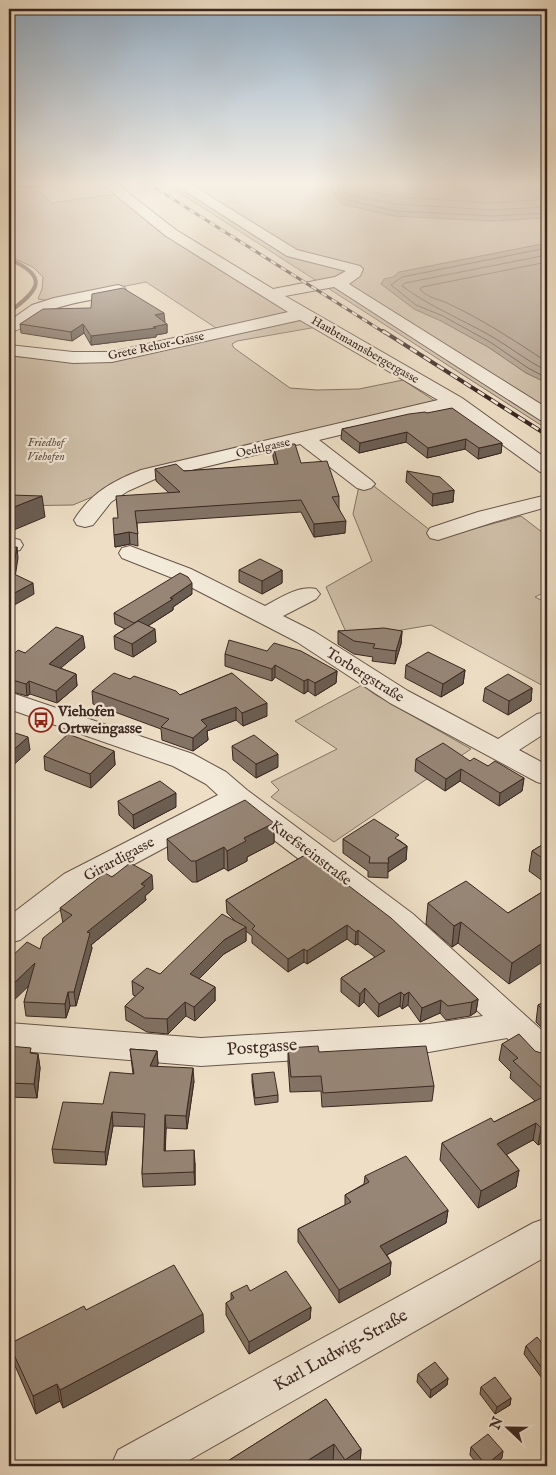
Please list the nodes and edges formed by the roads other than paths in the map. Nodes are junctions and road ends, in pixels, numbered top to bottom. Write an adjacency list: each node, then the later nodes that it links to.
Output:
1 (204, 253): 5 (street, Haubtmannsbergergasse)
2 (292, 253): 3 (street)
3 (340, 281): 5 (street); 10 (street)
4 (118, 290): 7 (street)
5 (271, 294): 6 (street, Haubtmannsbergergasse)
6 (302, 314): 8 (street, Grete Rehor-Gasse); 9 (street, Haubtmannsbergergasse)
7 (9, 328)
8 (9, 350)
9 (455, 402): 11 (street, Oedtlgasse); 12 (street, Haubtmannsbergergasse)
10 (547, 416)
11 (304, 438): 13 (street); 15 (street, Oedtlgasse)
12 (547, 468)
13 (364, 484)
14 (547, 501): 16 (street)
15 (85, 520)
16 (438, 533)
17 (130, 553): 19 (street, Torbergstraße)
18 (308, 594): 19 (street)
19 (264, 616): 22 (street, Torbergstraße)
20 (9, 700): 24 (street, Kuefsteinstraße)
21 (547, 720): 22 (street)
22 (499, 750): 23 (street, Torbergstraße)
23 (547, 776)
24 (237, 797): 25 (street, Girardigasse); 26 (street, Kuefsteinstraße)
25 (9, 932)
26 (514, 1024): 27 (street, Postgasse); 28 (street, Kuefsteinstraße)
27 (9, 1037)
28 (547, 1057)
29 (547, 1236): 30 (street, Karl Ludwig-Straße)
30 (134, 1466)

